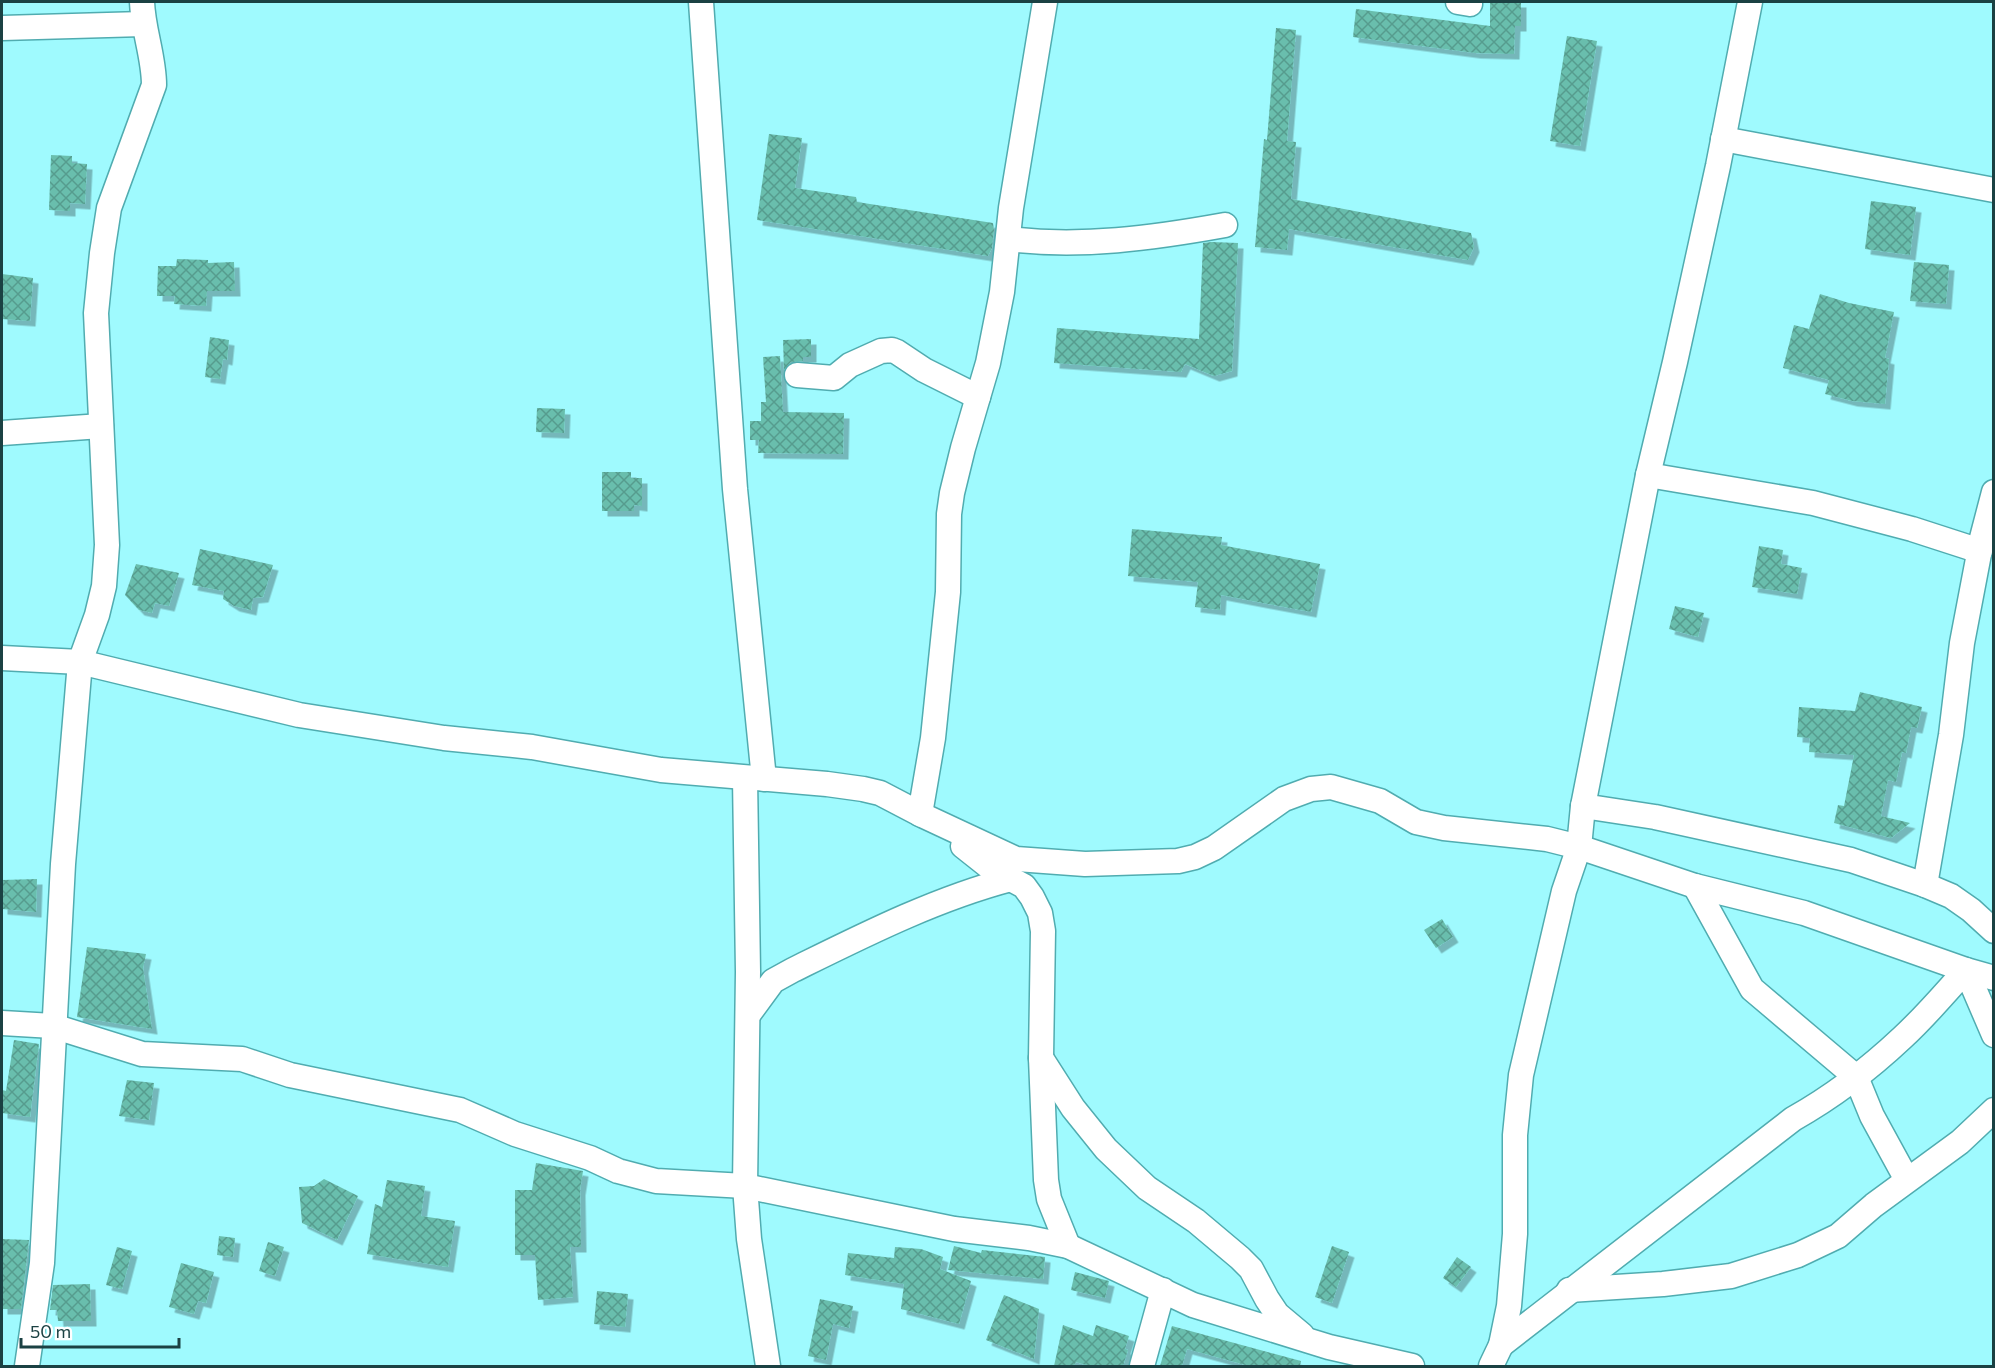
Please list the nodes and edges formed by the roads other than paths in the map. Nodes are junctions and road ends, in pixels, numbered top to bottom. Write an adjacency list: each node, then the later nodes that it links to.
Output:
1 (701, 2): 19 (street)
2 (1045, 2): 9 (street)
3 (1750, 2): 6 (street)
4 (142, 13): 5 (street); 12 (street)
5 (2, 28)
6 (1724, 139): 7 (street); 14 (street)
7 (1994, 190)
8 (1225, 225): 9 (street)
9 (1008, 239): 11 (street)
10 (797, 375): 11 (street)
11 (978, 397): 21 (street)
12 (101, 426): 13 (street); 18 (street)
13 (2, 433)
14 (1648, 475): 16 (street); 20 (street)
15 (1994, 492): 16 (street)
16 (1980, 551): 24 (street)
17 (2, 658): 18 (street)
18 (80, 663): 19 (street); 31 (street)
19 (754, 778): 21 (street); 29 (street)
20 (1583, 806): 22 (street); 24 (street)
21 (922, 815): 22 (street); 23 (street)
22 (1580, 847): 25 (street); 42 (street)
23 (1011, 879): 29 (street); 33 (street)
24 (1925, 885): 26 (street)
25 (1695, 886): 27 (street); 34 (street)
26 (1994, 931)
27 (1966, 970): 28 (street); 32 (street); 34 (street)
28 (1994, 978)
29 (748, 1016): 37 (street)
30 (2, 1023): 31 (street)
31 (53, 1026): 37 (street); 43 (street)
32 (1994, 1035)
33 (1041, 1058): 38 (street); 41 (street)
34 (1856, 1077): 36 (street); 40 (street)
35 (1994, 1110): 36 (street)
36 (1907, 1180): 40 (street)
37 (745, 1186): 38 (street); 44 (street)
38 (1068, 1246): 39 (street)
39 (1163, 1290): 41 (street); 45 (street)
40 (1569, 1290): 42 (street)
41 (1311, 1342): 46 (street)
42 (1501, 1344): 47 (street)
43 (27, 1366)
44 (768, 1366)
45 (1142, 1366)
46 (1412, 1366)
47 (1491, 1366)

